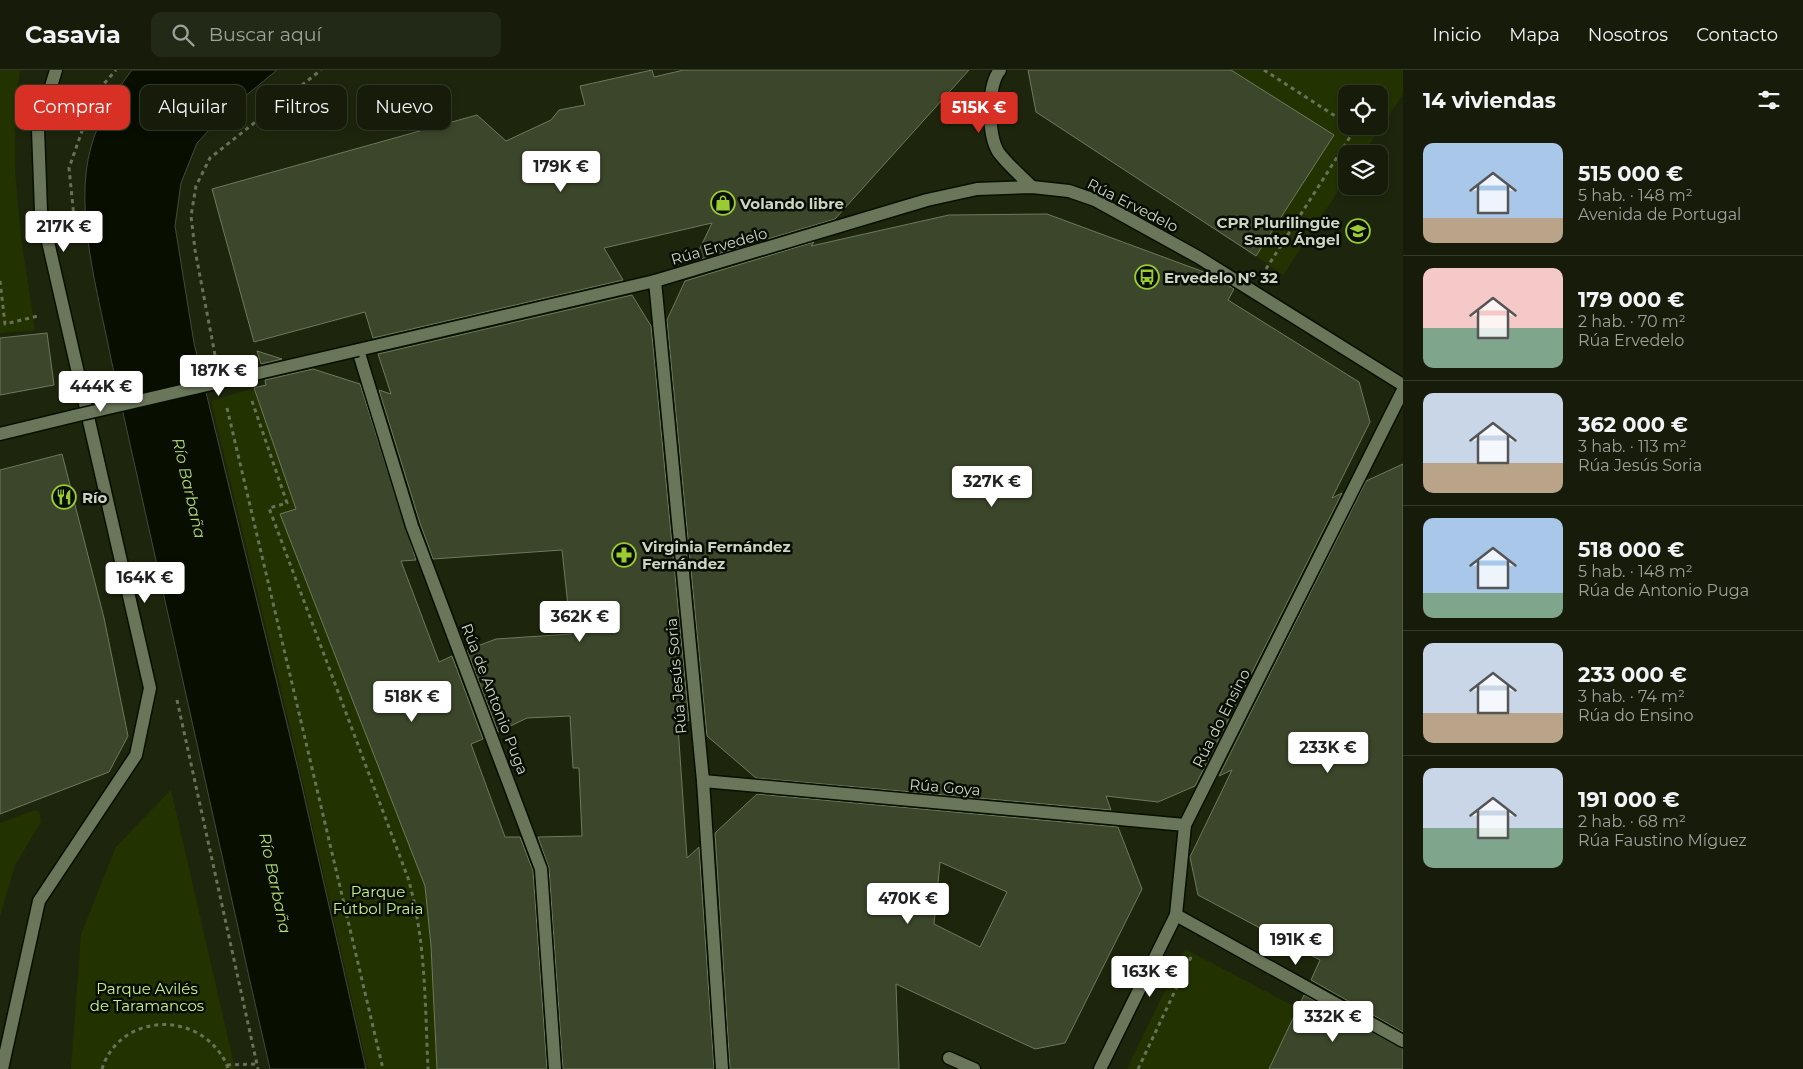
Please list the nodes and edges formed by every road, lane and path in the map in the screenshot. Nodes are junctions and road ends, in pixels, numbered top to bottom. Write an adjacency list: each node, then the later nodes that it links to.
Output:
1 (56, 70): 11 (street)
2 (321, 70): 13 (path)
3 (1000, 70): 7 (street)
4 (1264, 70): 5 (path)
5 (1338, 118)
6 (1351, 135): 10 (path)
7 (1032, 187): 9 (street, Rúa Ervedelo); 10 (street, Rúa Ervedelo)
8 (0, 281): 11 (path)
9 (655, 281): 12 (street, Rúa Ervedelo); 19 (street, Rúa Jesús Soria)
10 (1252, 291): 15 (street, Rúa Ervedelo)
11 (64, 310): 27 (street)
12 (358, 350): 14 (street, Rúa Ervedelo, bridge); 31 (street, Rúa de Antonio Puga)
13 (215, 356)
14 (243, 377): 18 (street, Rúa Ervedelo, bridge); 30 (path)
15 (1403, 385)
16 (1403, 390): 20 (street, Rúa do Ensino)
17 (226, 404): 29 (path)
18 (0, 434)
19 (703, 781): 20 (street, Rúa Goya); 32 (street, Rúa Jesús Soria)
20 (1185, 826): 21 (street, Rúa do Ensino)
21 (1176, 915): 22 (street); 34 (street, Rúa do Ensino)
22 (1203, 932): 23 (street); 35 (path)
23 (1403, 1040)
24 (949, 1058): 33 (street)
25 (257, 1064): 26 (path)
26 (227, 1067): 28 (path)
27 (2, 1069)
28 (102, 1069)
29 (383, 1069)
30 (428, 1069)
31 (555, 1069)
32 (722, 1069)
33 (974, 1069)
34 (1100, 1069)
35 (1138, 1069)

